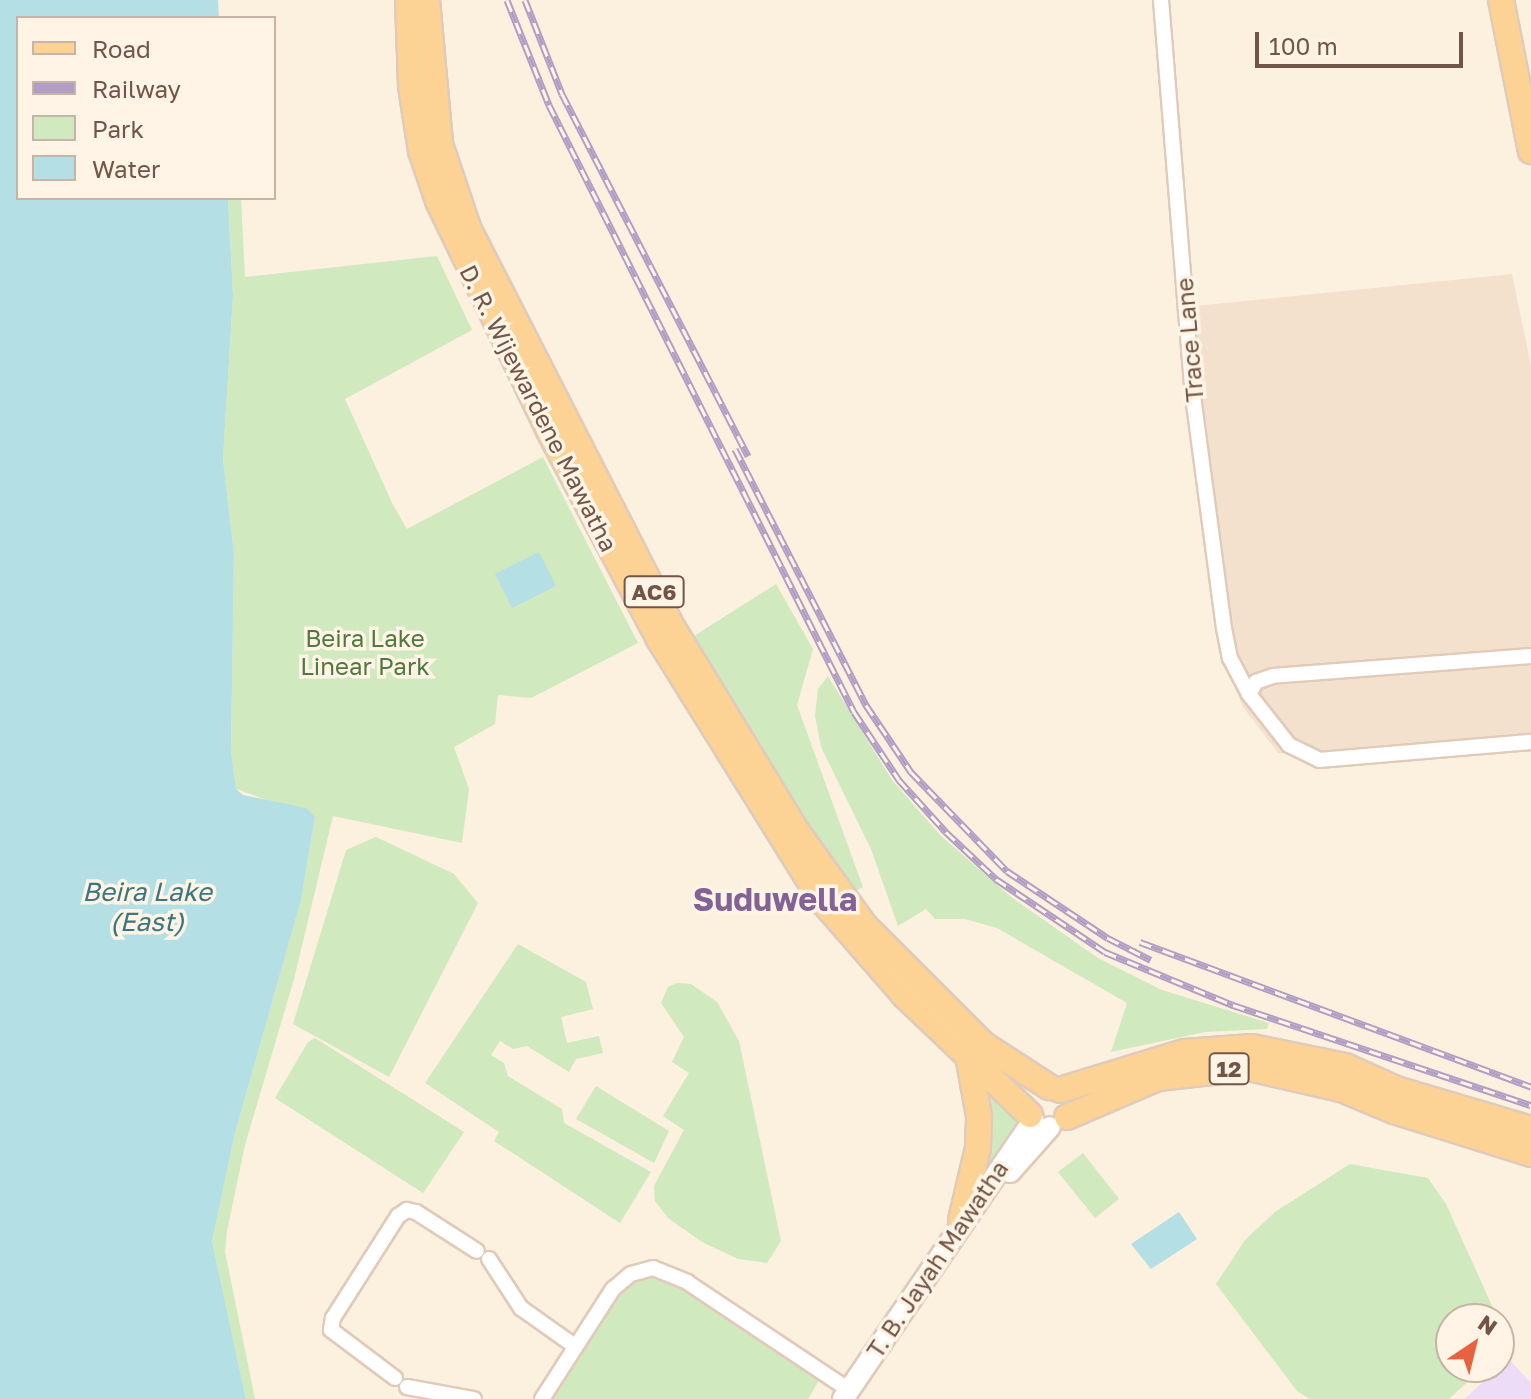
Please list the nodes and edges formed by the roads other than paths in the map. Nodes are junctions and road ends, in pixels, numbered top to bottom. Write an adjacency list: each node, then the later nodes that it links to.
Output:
1 (408, 0): 6 (main road, D. R. Wijewardene Mawatha / AC6)
2 (427, 0): 6 (main road, D. R. Wijewardene Mawatha / AC6)
3 (1161, 0): 8 (street, Trace Lane)
4 (1505, 4): 5 (main road)
5 (1531, 151)
6 (667, 635): 10 (main road, D. R. Wijewardene Mawatha / AC6)
7 (1531, 656): 8 (street)
8 (1249, 694): 9 (street, Trace Lane)
9 (1531, 742)
10 (791, 838): 12 (main road, D. R. Wijewardene Mawatha / AC6); 14 (main road, D. R. Wijewardene Mawatha / AC6)
11 (1295, 1052): 13 (main road); 14 (main road); 16 (main road)
12 (969, 1061): 15 (main road, D. R. Wijewardene Mawatha / AC6); 18 (main road)
13 (1290, 1077): 15 (main road, T. B. Jayah Mawatha / 12); 17 (main road, T. B. Jayah Mawatha / 12)
14 (1054, 1089): 15 (main road); 15 (main road)
15 (1045, 1120): 18 (main road, T. B. Jayah Mawatha); 20 (main road, T. B. Jayah Mawatha)
16 (1531, 1129)
17 (1531, 1154)
18 (961, 1220): 20 (main road, T. B. Jayah Mawatha)
19 (576, 1347): 20 (street); 21 (street); 22 (street)
20 (850, 1396)
21 (474, 1399)
22 (542, 1399)

